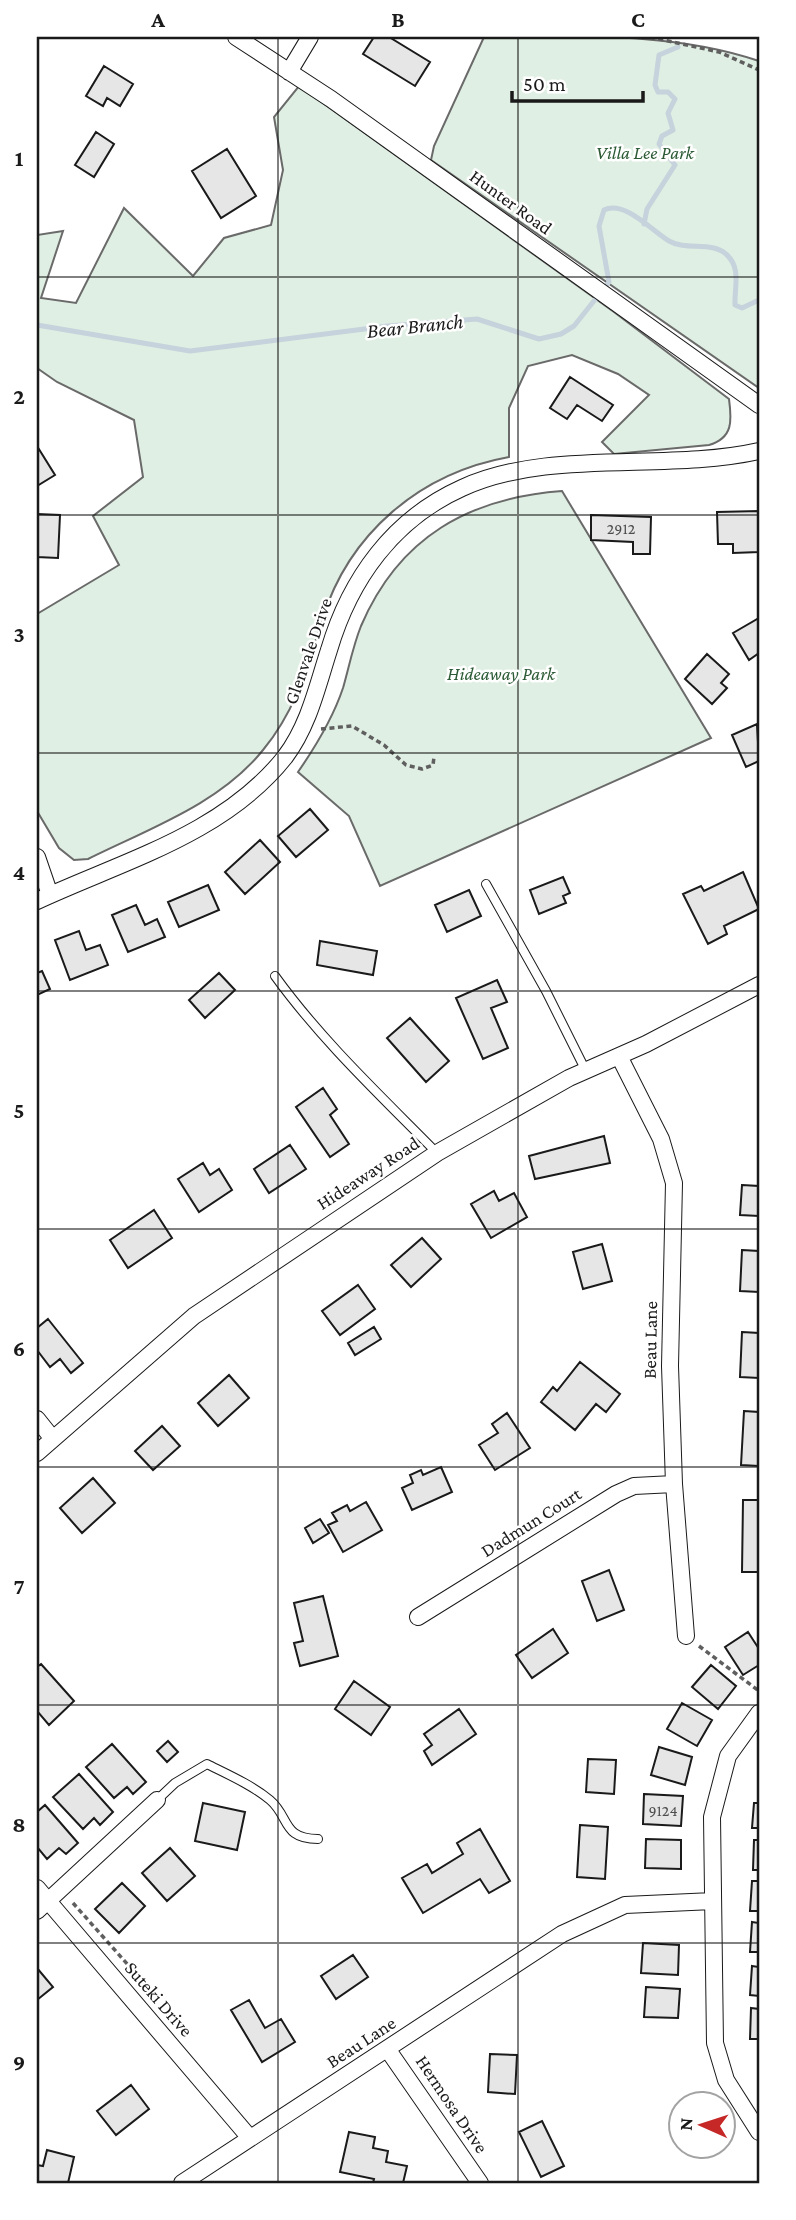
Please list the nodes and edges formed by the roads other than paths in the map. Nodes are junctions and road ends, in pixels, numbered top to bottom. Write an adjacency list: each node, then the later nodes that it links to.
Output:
1 (236, 37): 3 (street, Hunter Road)
2 (310, 37): 3 (street)
3 (289, 72): 4 (street, Hunter Road)
4 (759, 405)
5 (759, 451): 8 (street, Glenvale Drive)
6 (37, 856): 8 (street)
7 (486, 884): 12 (lane)
8 (43, 898)
9 (275, 976): 13 (lane)
10 (759, 985): 11 (street, Hideaway Road)
11 (619, 1056): 12 (street, Hideaway Road); 17 (street, Beau Lane)
12 (586, 1071): 13 (street, Hideaway Road)
13 (437, 1153): 15 (street, Hideaway Road)
14 (37, 1419): 15 (street)
15 (53, 1439): 16 (street, Hideaway Road)
16 (37, 1453)
17 (674, 1483): 18 (street, Dadmun Court); 19 (street, Beau Lane)
18 (418, 1617)
19 (686, 1636)
20 (759, 1713): 24 (street)
21 (157, 1800): 22 (lane); 25 (street)
22 (318, 1839)
23 (37, 1888): 25 (street, Suteki Drive)
24 (713, 1901): 26 (street, Beau Lane); 27 (street)
25 (42, 1906): 28 (street, Suteki Drive)
26 (388, 2050): 28 (street, Beau Lane); 30 (street, Hermosa Drive)
27 (759, 2132)
28 (250, 2138): 29 (street, Beau Lane)
29 (181, 2183)
30 (480, 2183)

